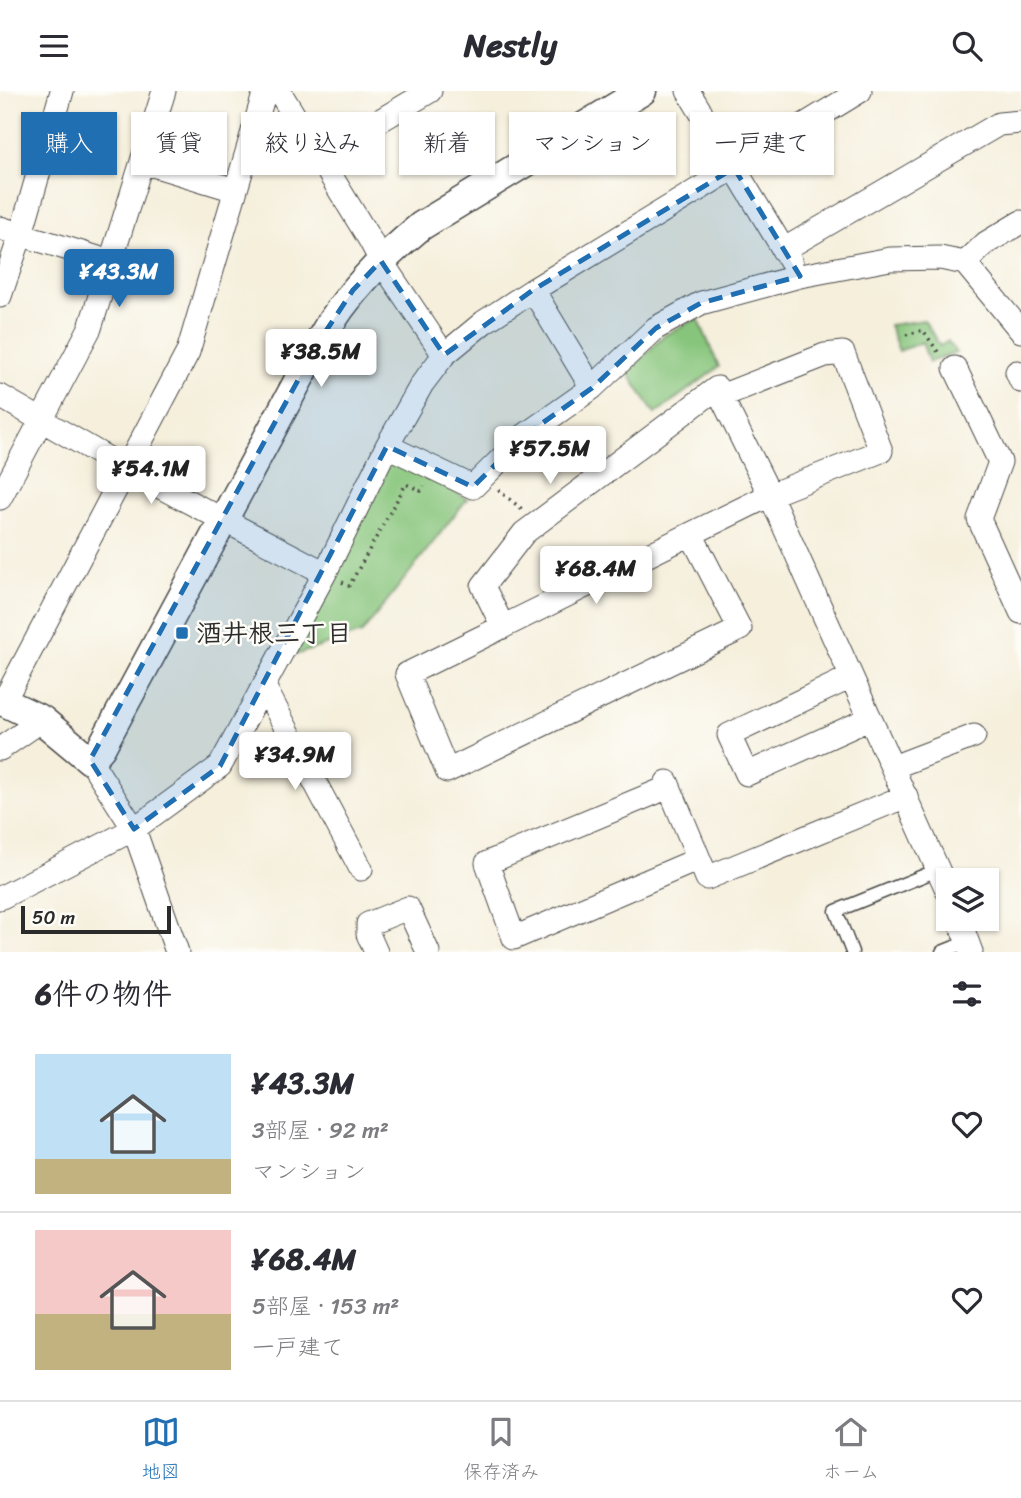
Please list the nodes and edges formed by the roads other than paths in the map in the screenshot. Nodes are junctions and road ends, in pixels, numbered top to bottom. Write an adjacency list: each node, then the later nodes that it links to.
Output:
1 (61, 91): 22 (street)
2 (164, 91): 9 (street)
3 (265, 91): 20 (street)
4 (279, 91): 10 (street)
5 (430, 91): 13 (street)
6 (642, 91): 24 (street)
7 (688, 91): 11 (street)
8 (860, 91): 12 (street)
9 (158, 112)
10 (292, 112)
11 (701, 112)
12 (826, 112)
13 (385, 118)
14 (1021, 122): 23 (street)
15 (139, 175): 25 (street)
16 (184, 175): 20 (street)
17 (331, 175): 24 (street)
18 (723, 175): 28 (street)
19 (738, 175): 23 (street)
20 (235, 191): 38 (street)
21 (1021, 222): 26 (street)
22 (10, 231): 25 (street); 29 (street)
23 (783, 250): 27 (street)
24 (381, 261): 31 (street); 41 (street)
25 (111, 262): 36 (street)
26 (965, 263): 27 (street); 30 (street)
27 (800, 276): 33 (street)
28 (533, 291): 31 (street); 33 (street)
29 (0, 296)
30 (1021, 331)
31 (444, 355): 37 (street)
32 (955, 368): 44 (street)
33 (593, 388): 37 (street)
34 (0, 396): 36 (street)
35 (721, 396): 39 (street); 39 (street); 45 (street)
36 (42, 418): 38 (street); 40 (street)
37 (387, 446): 43 (street)
38 (126, 469): 41 (street); 48 (street)
39 (770, 495): 42 (street); 46 (street)
40 (0, 498)
41 (225, 519): 43 (street); 53 (street)
42 (691, 534): 45 (street); 45 (street)
43 (325, 573): 47 (street)
44 (1021, 612)
45 (503, 627)
46 (850, 677): 49 (street); 49 (street)
47 (262, 688): 56 (street); 59 (street)
48 (2, 700): 50 (street)
49 (869, 719): 54 (street)
50 (42, 720): 52 (street); 53 (street)
51 (974, 736): 54 (street)
52 (0, 749)
53 (90, 760): 56 (street)
54 (893, 767): 55 (street)
55 (906, 796): 57 (street); 58 (street)
56 (134, 829): 61 (street); 63 (street)
57 (699, 859): 57 (street)
58 (940, 868)
59 (360, 869)
60 (936, 871): 66 (lane)
61 (0, 898)
62 (969, 947): 67 (lane)
63 (177, 952)
64 (376, 952): 65 (street)
65 (428, 952)
66 (852, 952)
67 (942, 952)

